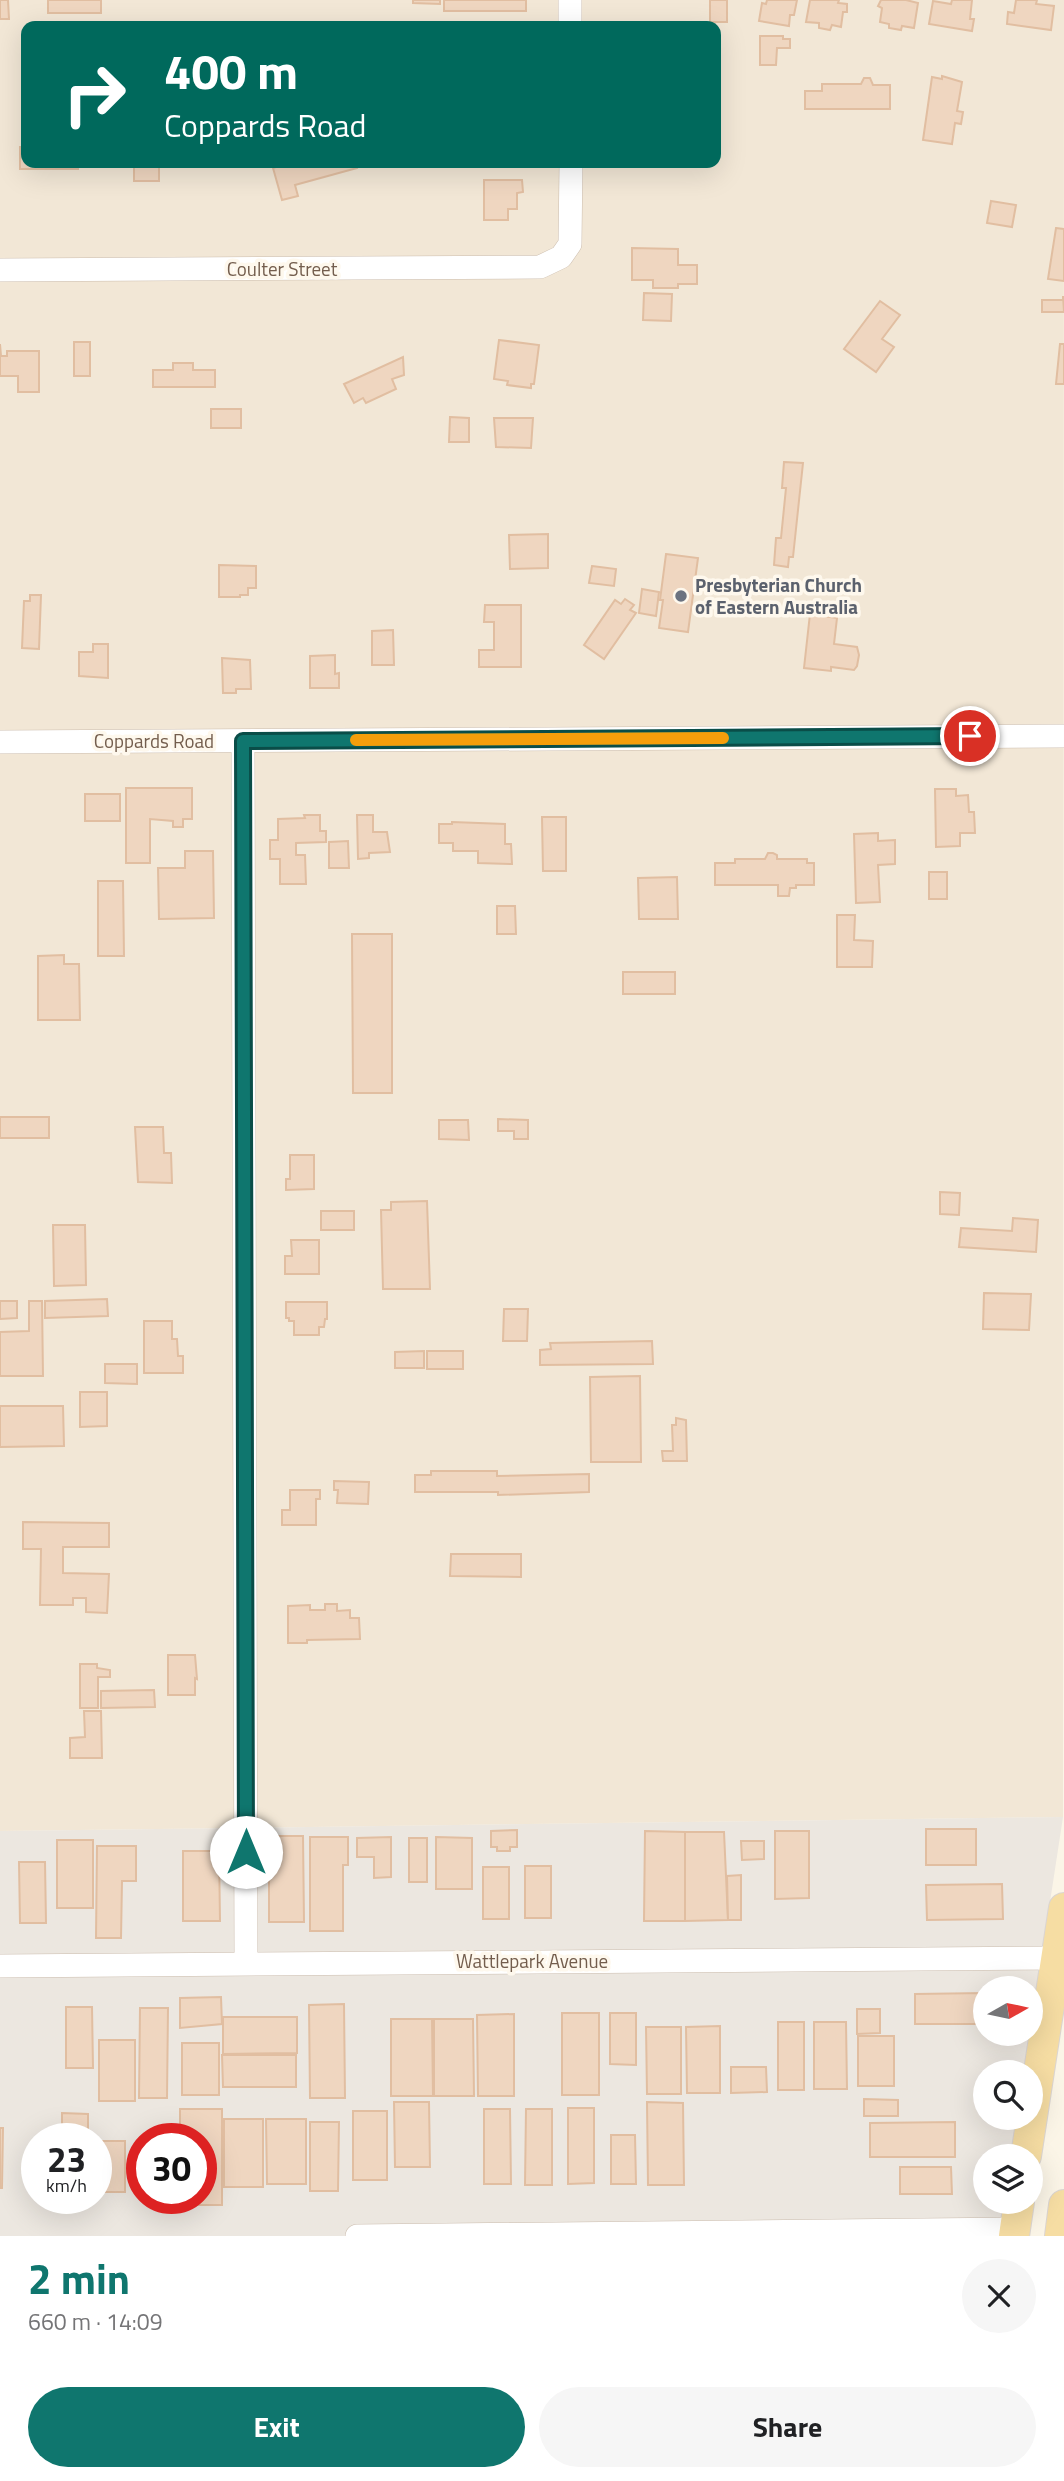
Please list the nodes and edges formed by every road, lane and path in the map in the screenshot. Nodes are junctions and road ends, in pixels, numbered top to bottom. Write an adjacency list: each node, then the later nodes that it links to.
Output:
1 (570, 0): 2 (street)
2 (570, 21)
3 (570, 168): 4 (street, Coulter Street)
4 (0, 270)
5 (1064, 736): 6 (street, Coppards Road)
6 (243, 741): 7 (street, Coppards Road); 10 (street)
7 (0, 742)
8 (1064, 1908): 9 (main road)
9 (1060, 1958): 10 (street, Wattlepark Avenue); 12 (main road)
10 (246, 1963): 11 (street, Wattlepark Avenue)
11 (0, 1966)
12 (1028, 2144)
13 (1064, 2205): 16 (main road)
14 (1016, 2222): 15 (street)
15 (357, 2236)
16 (1060, 2236)

